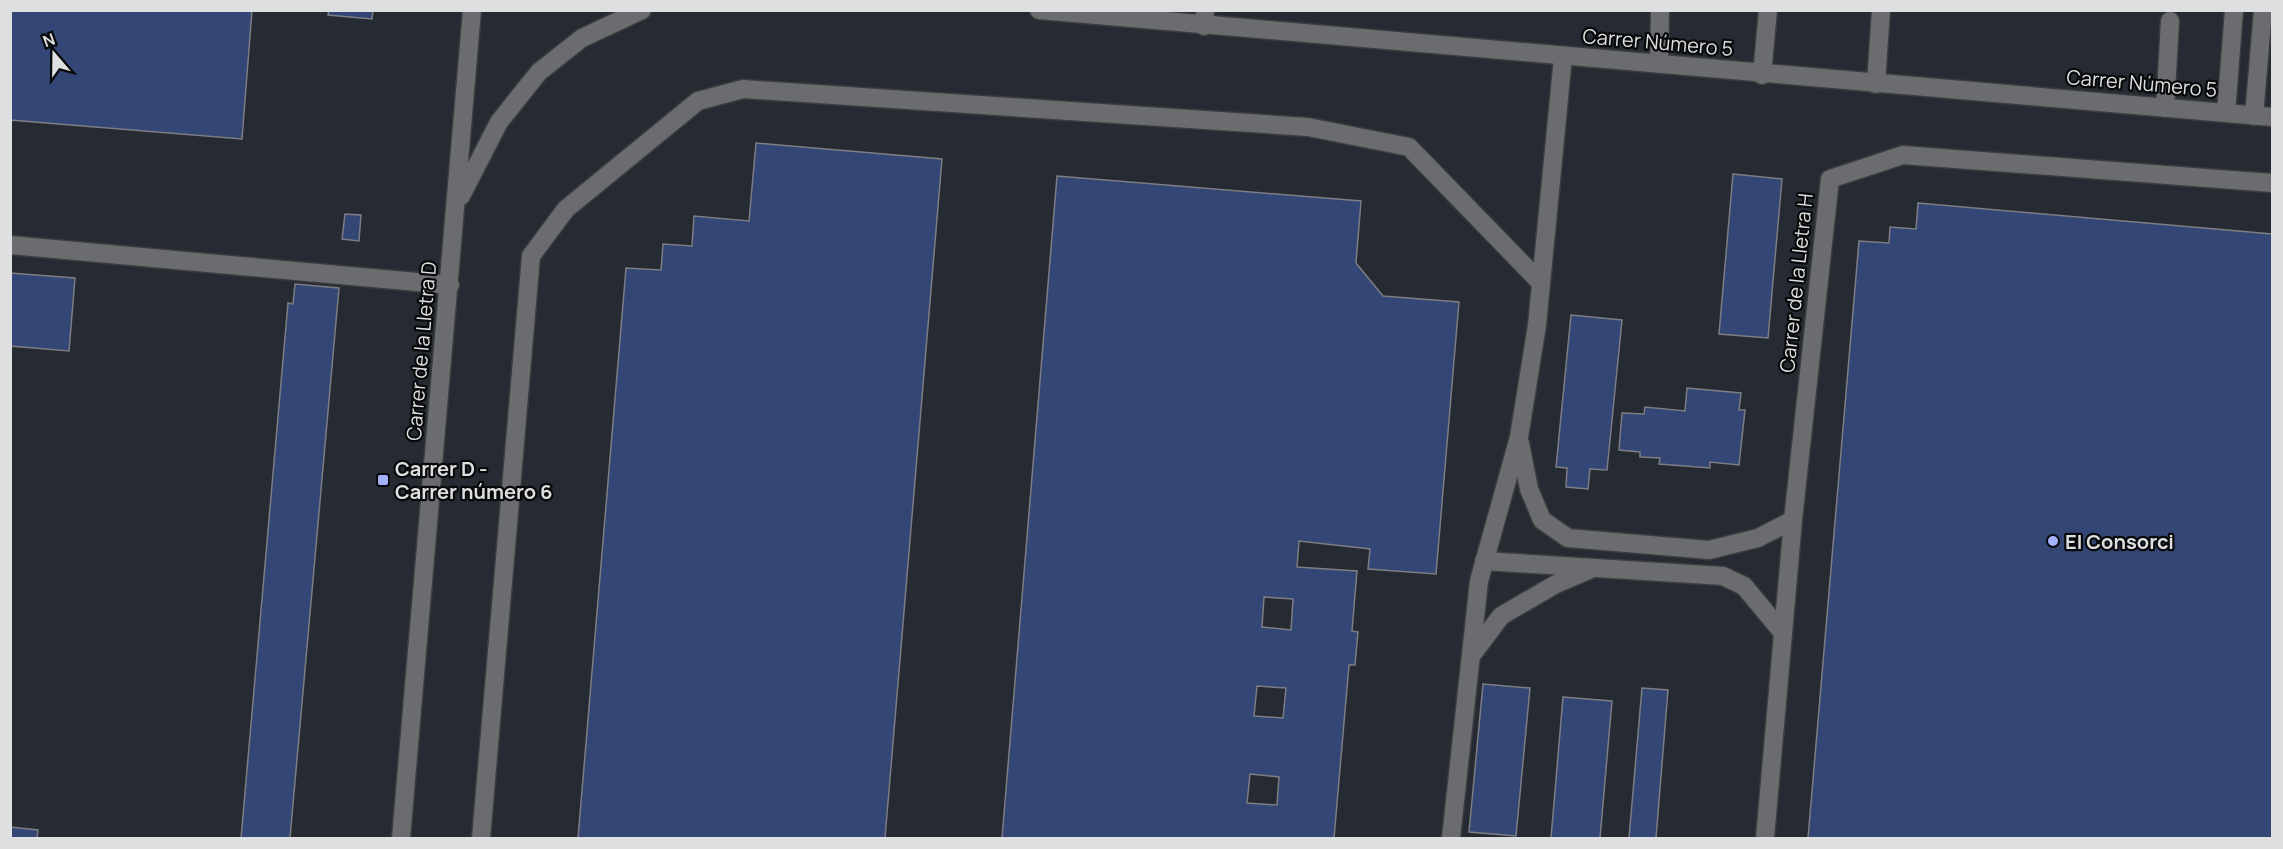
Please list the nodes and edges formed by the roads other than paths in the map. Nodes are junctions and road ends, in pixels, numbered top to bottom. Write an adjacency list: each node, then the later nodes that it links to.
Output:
1 (471, 10): 20 (street, Carrer de la Lletra D)
2 (642, 10): 20 (street)
3 (1039, 10): 9 (street, Carrer Número 5)
4 (1660, 10): 12 (street)
5 (1768, 10): 13 (street)
6 (1881, 10): 14 (street)
7 (2234, 10): 16 (street)
8 (2263, 10): 17 (street)
9 (1204, 18): 11 (street, Carrer Número 5)
10 (2170, 21): 15 (street)
11 (1563, 57): 12 (street, Carrer Número 5); 22 (street)
12 (1659, 64): 13 (street, Carrer Número 5)
13 (1762, 75): 14 (street, Carrer Número 5)
14 (1876, 84): 15 (street, Carrer Número 5)
15 (2165, 108): 16 (street, Carrer Número 5)
16 (2226, 113): 17 (street, Carrer Número 5)
17 (2254, 116): 18 (street, Carrer Número 5)
18 (2272, 117)
19 (2272, 183): 25 (street, Carrer de la Lletra H)
20 (457, 206): 23 (street, Carrer de la Lletra D)
21 (10, 245): 23 (street)
22 (1541, 283): 24 (street); 31 (street)
23 (450, 285): 30 (street, Carrer de la Lletra D)
24 (1519, 437): 25 (street); 26 (street)
25 (1793, 520): 28 (street, Carrer de la Lletra H)
26 (1484, 561): 27 (street); 29 (street)
27 (1595, 568): 28 (street); 29 (street)
28 (1783, 633): 33 (street, Carrer de la Lletra H)
29 (1470, 658): 32 (street)
30 (401, 838)
31 (481, 838)
32 (1451, 838)
33 (1765, 838)

